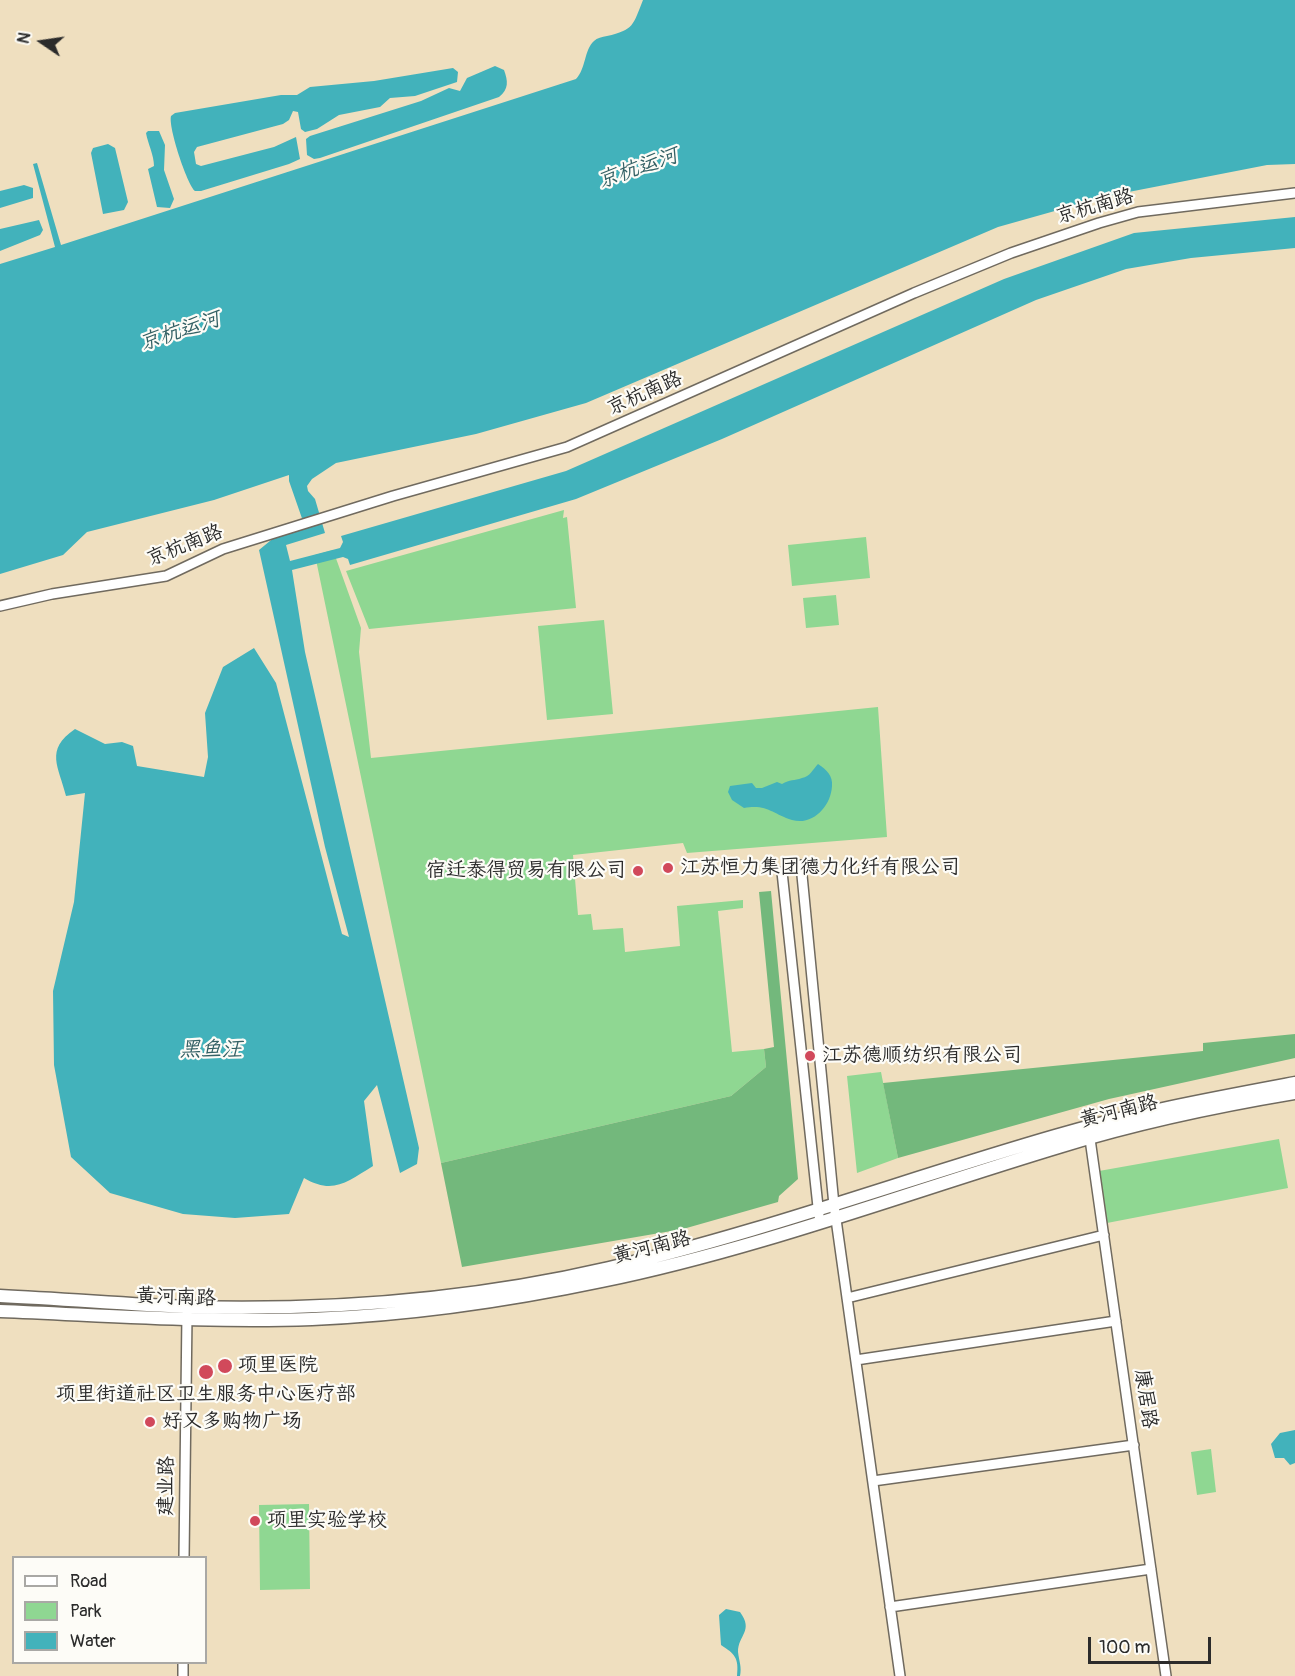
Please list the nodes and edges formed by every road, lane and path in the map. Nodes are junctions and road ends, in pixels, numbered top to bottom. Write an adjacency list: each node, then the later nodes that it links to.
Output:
1 (1295, 193): 2 (street, 京杭南路)
2 (0, 606)
3 (801, 865): 8 (street)
4 (782, 872): 9 (street)
5 (1295, 1083): 7 (main road, 黄河南路)
6 (1295, 1093): 7 (main road, 黄河南路)
7 (1089, 1132): 8 (main road, 黄河南路); 10 (street, 康居路)
8 (835, 1211): 9 (main road, 黄河南路); 12 (street)
9 (819, 1216): 14 (main road, 黄河南路)
10 (1104, 1234): 12 (street); 15 (street, 康居路)
11 (0, 1296): 14 (main road, 黄河南路)
12 (847, 1298): 16 (street)
13 (0, 1311): 14 (main road, 黄河南路)
14 (187, 1313): 19 (street, 建业路)
15 (1116, 1321): 16 (street); 17 (street, 康居路)
16 (856, 1360): 18 (street)
17 (1134, 1445): 18 (street); 20 (street, 康居路)
18 (873, 1481): 21 (street)
19 (184, 1556)
20 (1151, 1569): 21 (street); 23 (street, 康居路)
21 (890, 1607): 22 (street)
22 (900, 1676)
23 (1166, 1676)

